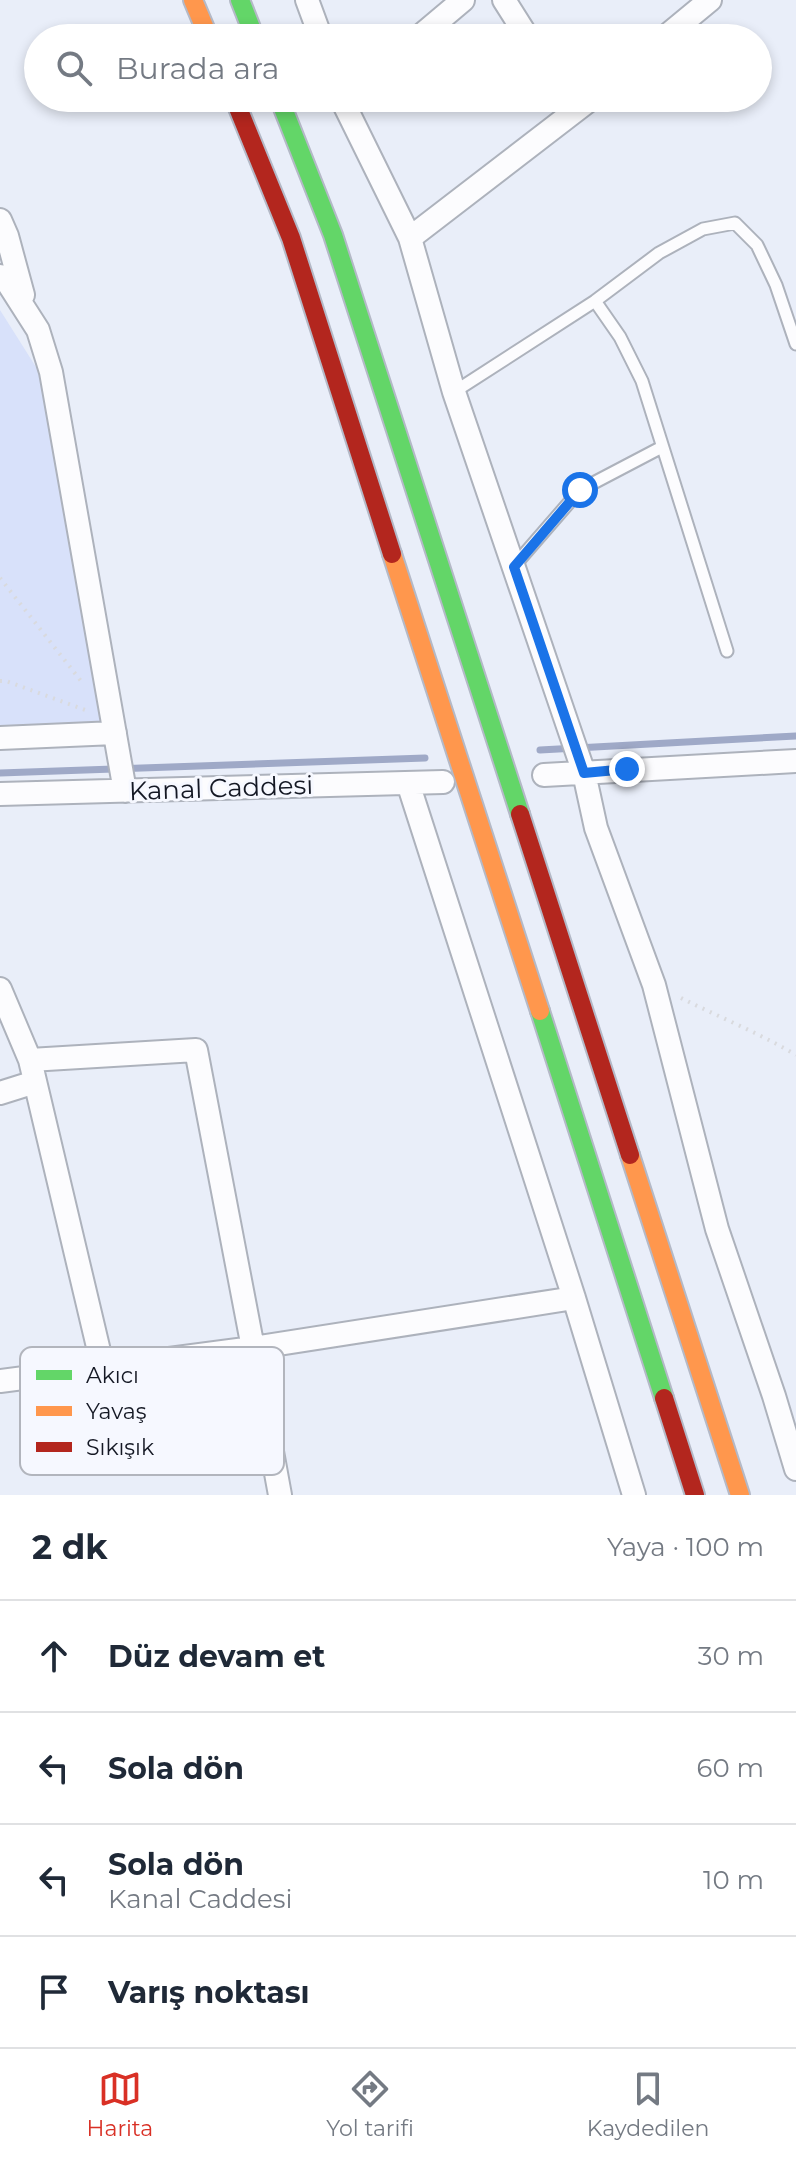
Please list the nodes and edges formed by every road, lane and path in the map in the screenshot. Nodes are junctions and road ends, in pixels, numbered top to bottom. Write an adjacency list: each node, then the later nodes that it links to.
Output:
1 (193, 0): 7 (highway)
2 (240, 0): 8 (highway)
3 (307, 0): 9 (street)
4 (463, 0): 10 (street)
5 (504, 0): 11 (street)
6 (710, 0): 12 (street)
7 (203, 24)
8 (249, 24)
9 (316, 24)
10 (435, 24)
11 (519, 24)
12 (681, 24)
13 (240, 112): 54 (highway)
14 (285, 112): 55 (highway)
15 (349, 112): 18 (street)
16 (562, 112): 18 (street)
17 (0, 220): 21 (street)
18 (410, 238): 23 (street)
19 (0, 276): 21 (street)
20 (595, 301): 22 (lane); 23 (lane); 24 (lane)
21 (29, 316): 30 (street)
22 (796, 344)
23 (454, 392): 25 (street)
24 (662, 447): 25 (lane); 27 (lane)
25 (514, 567): 33 (street)
26 (0, 578): 29 (path)
27 (727, 651)
28 (0, 681): 30 (path)
29 (84, 685)
30 (114, 731): 31 (street); 35 (street)
31 (0, 738)
32 (796, 761): 33 (street)
33 (584, 773): 34 (street); 39 (street)
34 (544, 775)
35 (123, 781): 37 (street, Kanal Caddesi); 38 (street, Kanal Caddesi)
36 (443, 782): 37 (street, Kanal Caddesi)
37 (408, 783): 44 (street)
38 (0, 794)
39 (654, 985): 41 (path); 50 (street)
40 (0, 989): 42 (street)
41 (796, 1055)
42 (33, 1071): 43 (street); 45 (street); 46 (street)
43 (0, 1093)
44 (574, 1298): 47 (street); 53 (street)
45 (98, 1347)
46 (253, 1347)
47 (259, 1347)
48 (20, 1378): 49 (street)
49 (0, 1381)
50 (796, 1469)
51 (276, 1475): 52 (street)
52 (280, 1495)
53 (634, 1495)
54 (695, 1495)
55 (740, 1495)

